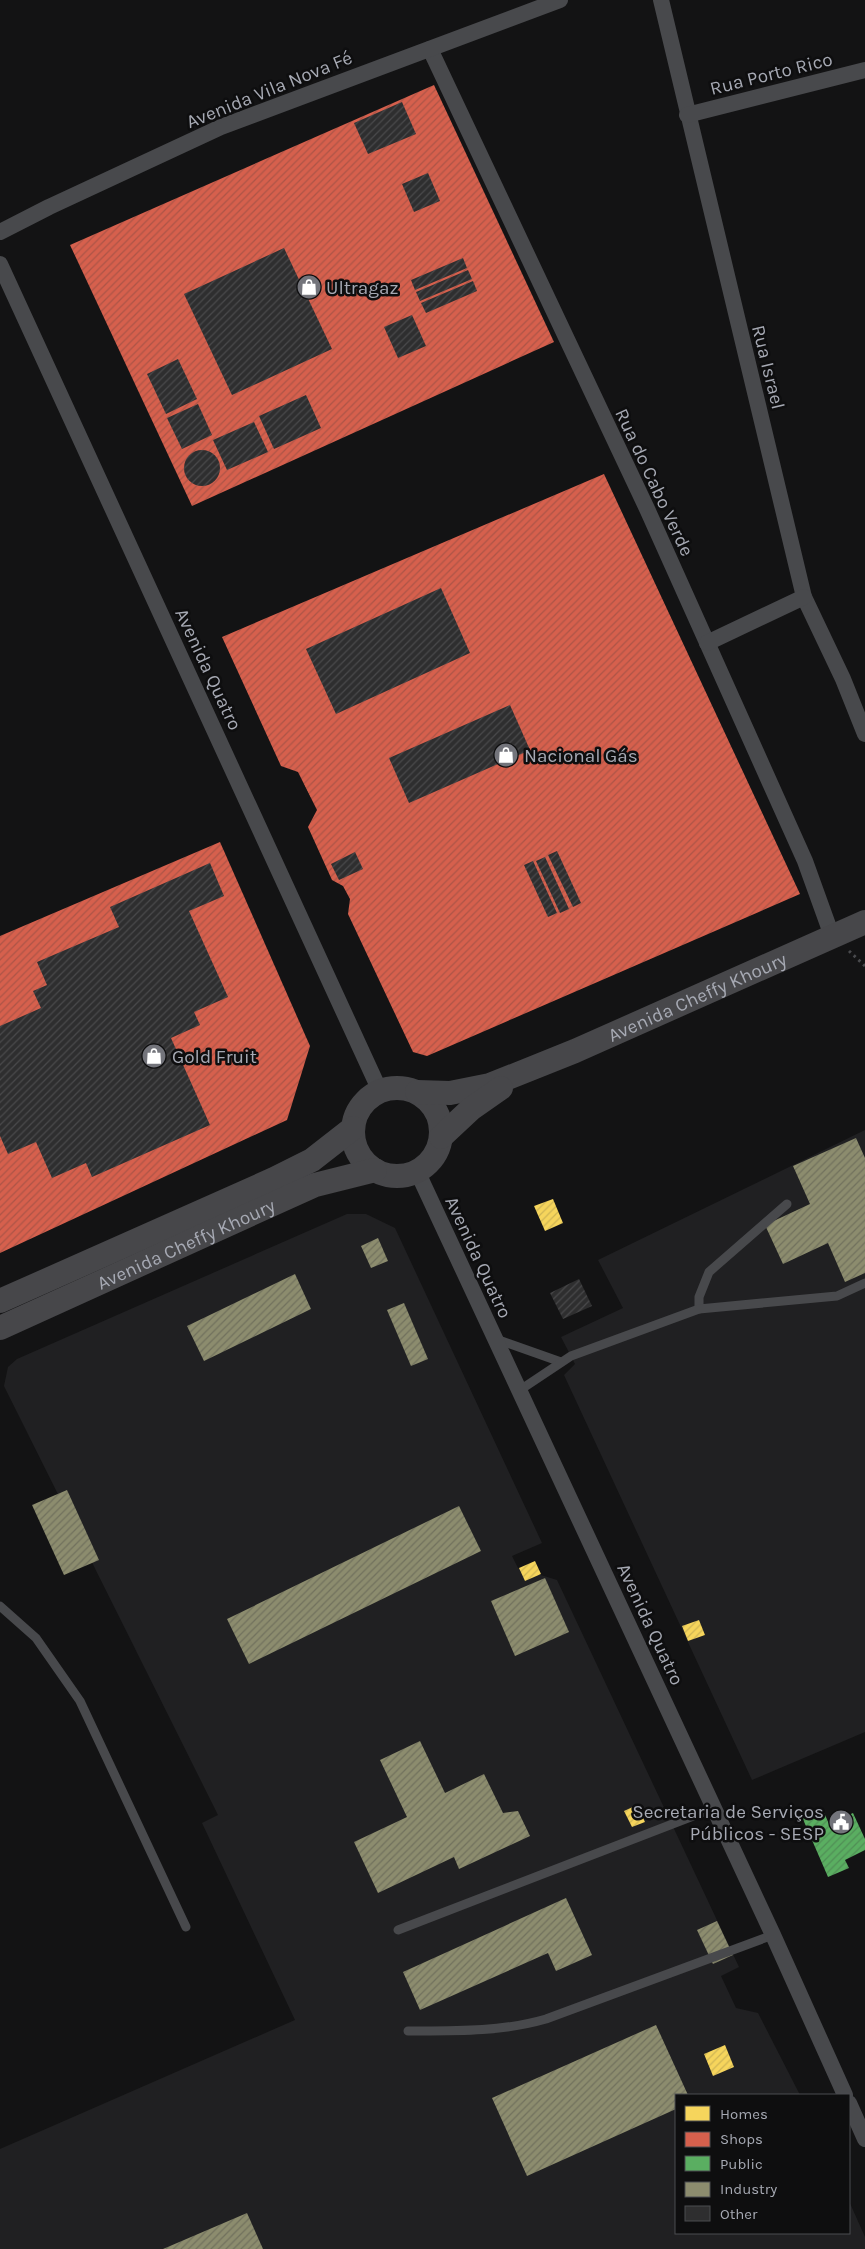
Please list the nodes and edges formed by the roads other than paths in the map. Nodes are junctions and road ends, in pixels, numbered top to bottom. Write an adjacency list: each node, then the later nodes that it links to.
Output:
1 (560, 0): 3 (street, Avenida Vila Nova Fé)
2 (661, 0): 5 (street, Rua Israel)
3 (430, 49): 6 (street, Avenida Vila Nova Fé); 9 (street, Rua do Cabo Verde)
4 (865, 70): 5 (street, Rua Porto Rico)
5 (687, 115): 8 (street, Rua Israel)
6 (0, 232)
7 (0, 264): 14 (street, Avenida Quatro)
8 (804, 597): 9 (street); 10 (street, Rua Israel)
9 (706, 643): 12 (street, Rua do Cabo Verde)
10 (865, 734)
11 (865, 922): 12 (main road, Avenida Cheffy Khoury)
12 (832, 936): 13 (main road, Avenida Cheffy Khoury)
13 (527, 1070): 15 (main road); 17 (main road)
14 (380, 1091): 15 (main road); 16 (main road)
15 (417, 1092): 17 (main road)
16 (353, 1128): 18 (main road); 22 (main road, Avenida Cheffy Khoury)
17 (441, 1137): 19 (main road)
18 (374, 1170): 19 (main road); 24 (main road, Avenida Cheffy Khoury)
19 (417, 1172): 25 (street, Avenida Quatro)
20 (787, 1204): 23 (lane)
21 (865, 1283): 23 (lane)
22 (0, 1301)
23 (699, 1308): 26 (lane)
24 (0, 1328)
25 (496, 1339): 26 (lane); 27 (street, Avenida Quatro)
26 (561, 1362): 27 (lane)
27 (520, 1390): 29 (street, Avenida Quatro)
28 (0, 1606): 30 (lane)
29 (714, 1808): 31 (lane); 32 (street, Avenida Quatro)
30 (186, 1927)
31 (398, 1930)
32 (773, 1935): 33 (lane); 34 (street, Avenida Quatro)
33 (408, 2031)
34 (845, 2094)
35 (850, 2105): 36 (street)
36 (865, 2139)

